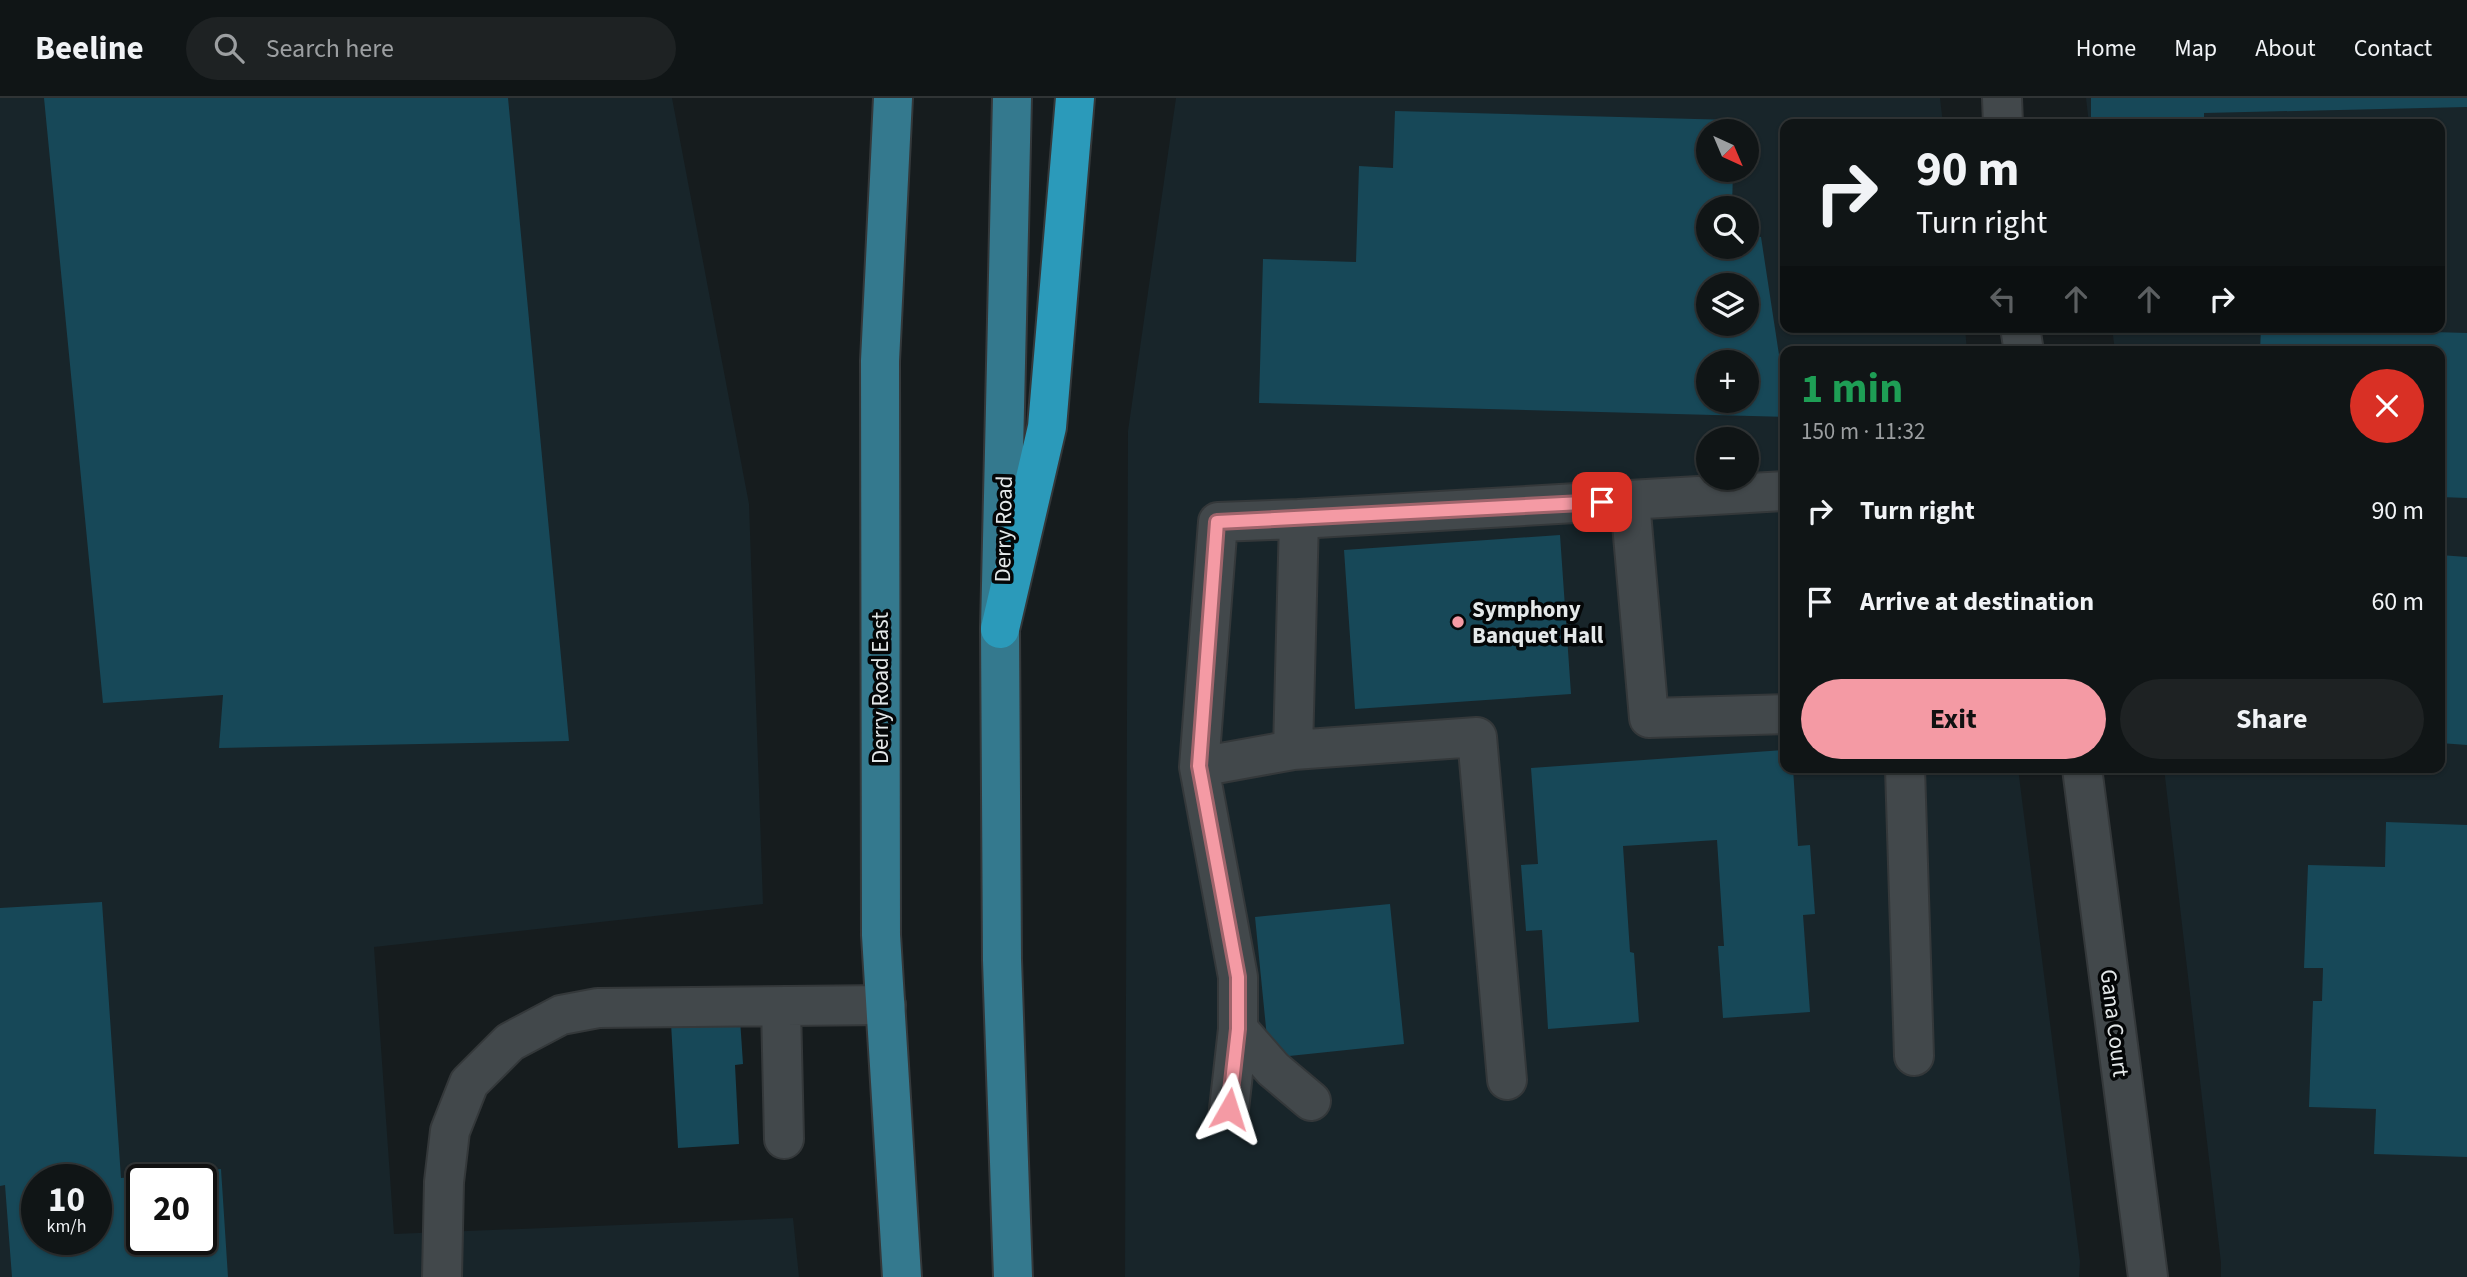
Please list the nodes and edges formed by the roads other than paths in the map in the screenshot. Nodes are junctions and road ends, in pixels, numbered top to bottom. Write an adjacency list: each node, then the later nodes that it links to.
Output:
1 (893, 98): 15 (main road, Derry Road East)
2 (1012, 98): 9 (main road, Derry Road)
3 (1074, 98): 9 (highway)
4 (2002, 98): 5 (street)
5 (2003, 119)
6 (1780, 491): 7 (street)
7 (1630, 500): 8 (street); 10 (street)
8 (1299, 519): 11 (street); 12 (street)
9 (1000, 629): 25 (main road, Derry Road)
10 (1780, 714)
11 (1293, 750): 12 (street); 19 (street)
12 (1199, 766): 17 (street)
13 (1905, 773): 18 (street)
14 (2083, 773): 26 (street, Gana Court)
15 (886, 1005): 16 (street); 24 (main road, Derry Road East)
16 (781, 1007): 22 (street); 23 (street)
17 (1238, 1029): 20 (street); 21 (street)
18 (1914, 1056)
19 (1507, 1080)
20 (1311, 1101)
21 (1229, 1109)
22 (784, 1139)
23 (442, 1277)
24 (902, 1277)
25 (1013, 1277)
26 (2148, 1277)

